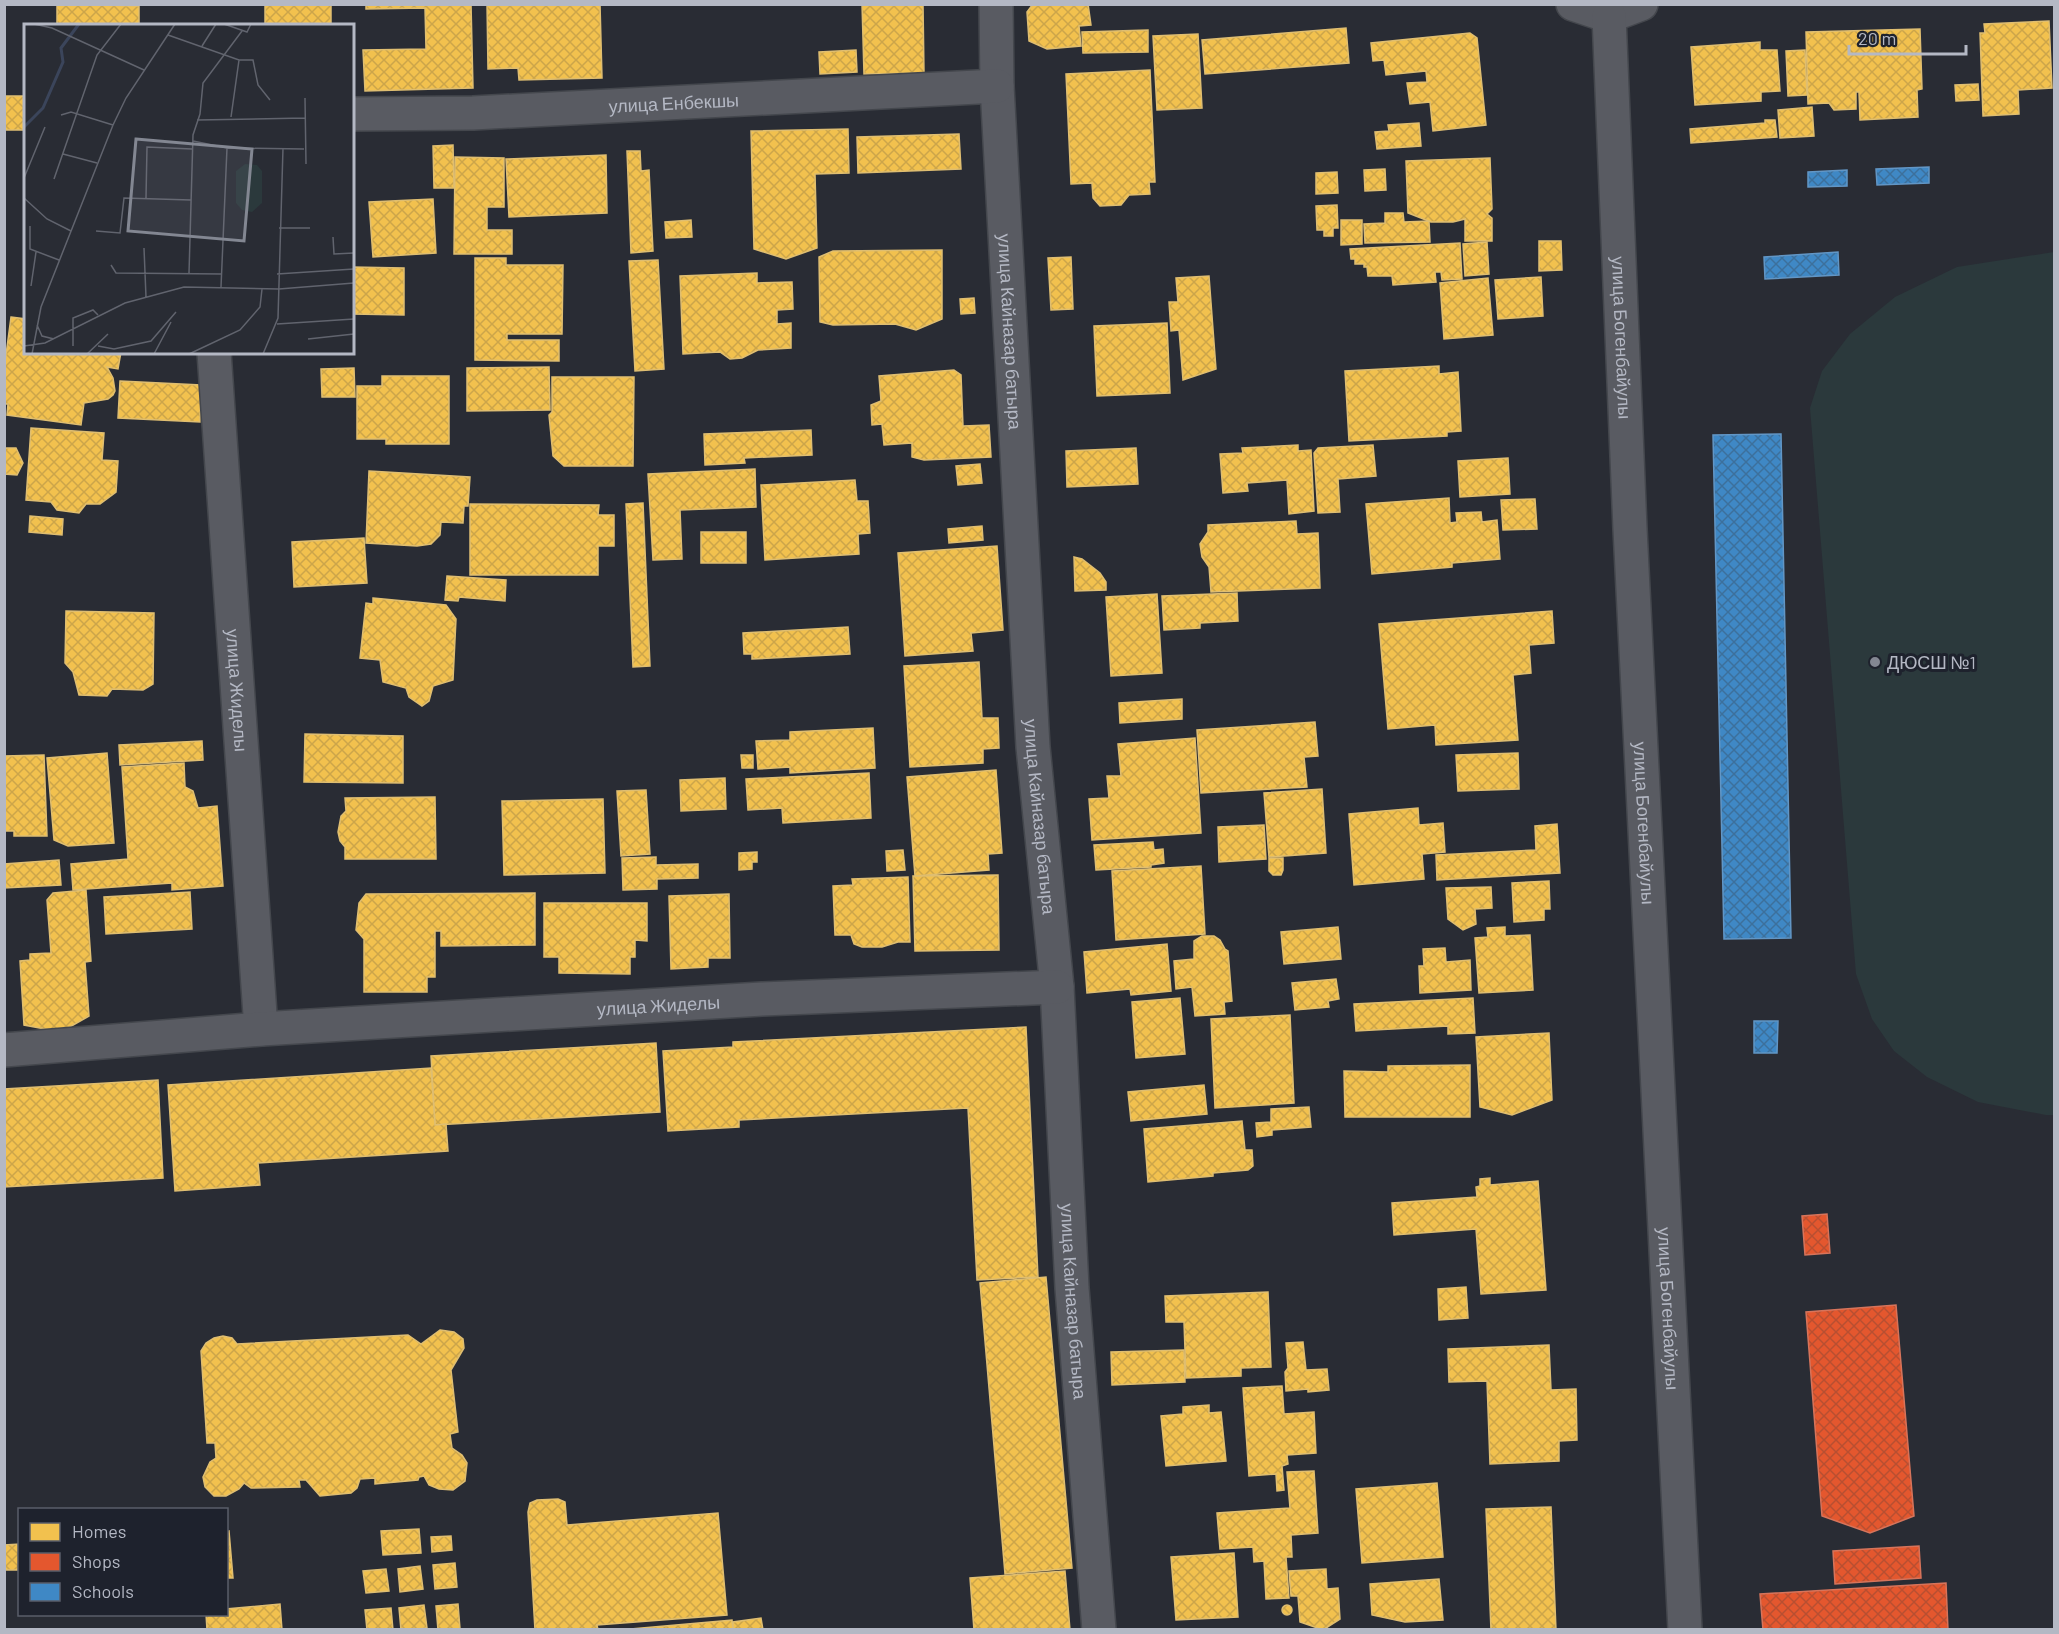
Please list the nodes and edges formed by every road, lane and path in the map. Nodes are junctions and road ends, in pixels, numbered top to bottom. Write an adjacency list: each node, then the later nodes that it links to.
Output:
1 (996, 4): 5 (street, улица Кайназар батыра)
2 (1573, 4): 4 (street)
3 (1641, 4): 4 (street)
4 (1609, 16): 12 (street, улица Богенбайулы)
5 (997, 86): 6 (street, улица Енбекшы); 8 (street, улица Кайназар батыра)
6 (354, 114)
7 (214, 354): 9 (street, улица Жиделы)
8 (1056, 987): 9 (street, улица Жиделы); 11 (street, улица Кайназар батыра)
9 (261, 1029): 10 (street, улица Жиделы)
10 (4, 1050)
11 (1099, 1629)
12 (1685, 1629)

